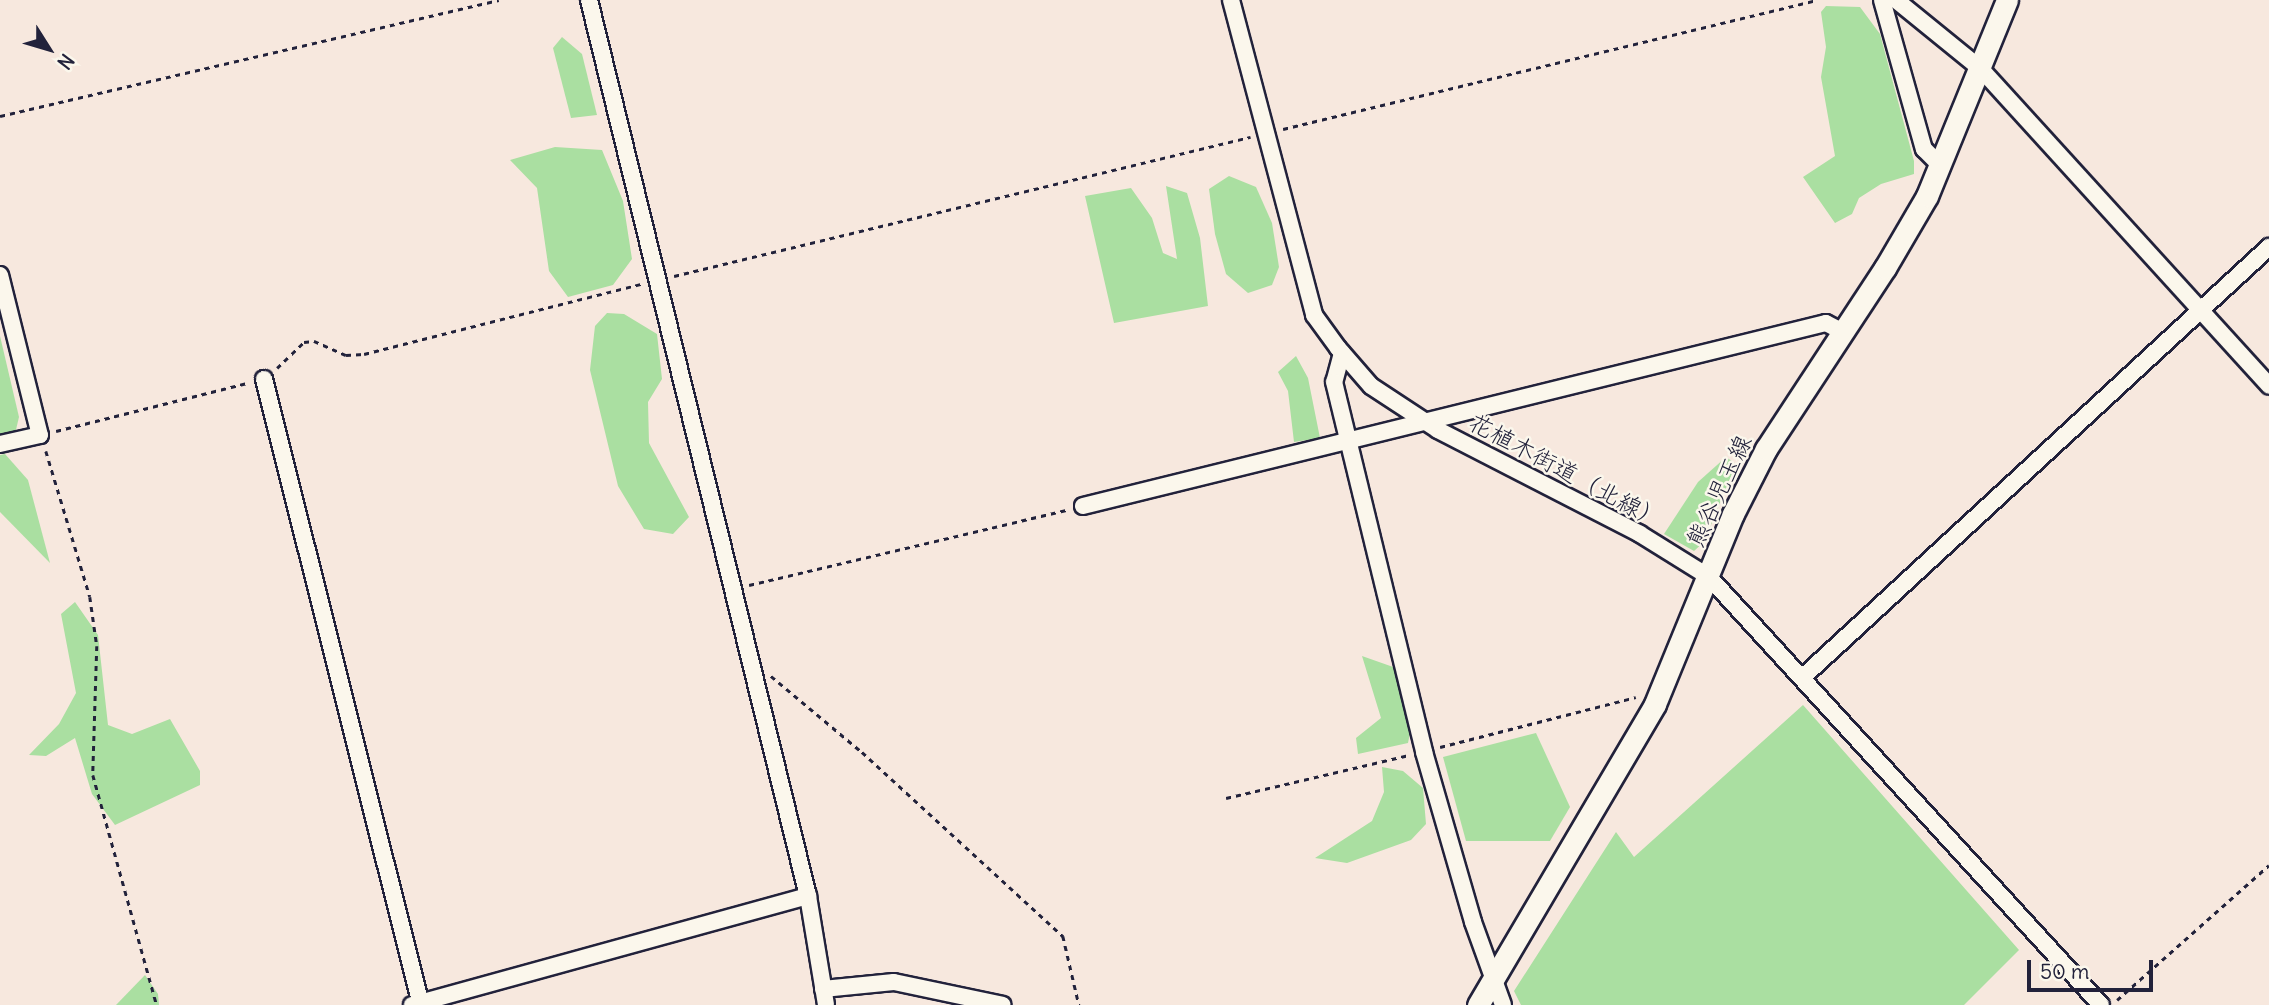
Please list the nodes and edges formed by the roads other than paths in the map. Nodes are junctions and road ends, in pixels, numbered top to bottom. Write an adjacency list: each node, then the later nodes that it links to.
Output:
1 (589, 0): 21 (street)
2 (1231, 0): 12 (street, 花植木街道（北線）)
3 (1882, 0): 7 (street)
4 (1896, 0): 6 (street)
5 (2007, 0): 6 (main road, 熊谷児玉線)
6 (1981, 69): 7 (main road, 熊谷児玉線); 10 (street)
7 (1941, 166): 11 (main road, 熊谷児玉線)
8 (2269, 247): 10 (street)
9 (0, 275): 17 (street)
10 (2200, 309): 14 (street); 20 (street)
11 (1843, 332): 15 (street); 19 (main road, 熊谷児玉線)
12 (1342, 353): 15 (street, 花植木街道（北線）); 16 (street)
13 (264, 379): 24 (street)
14 (2269, 386)
15 (1423, 420): 16 (street); 19 (street, 花植木街道（北線）)
16 (1349, 439): 18 (street); 22 (street)
17 (0, 444)
18 (1083, 506)
19 (1709, 577): 20 (street, 花植木街道（北線）); 22 (main road, 熊谷児玉線)
20 (1804, 676): 28 (street, 花植木街道（北線）)
21 (808, 896): 23 (street); 24 (street)
22 (1493, 982): 26 (main road, 熊谷児玉線); 27 (street)
23 (825, 997): 25 (street)
24 (418, 1004)
25 (1003, 1005)
26 (1478, 1005)
27 (1503, 1005)
28 (2101, 1005)

